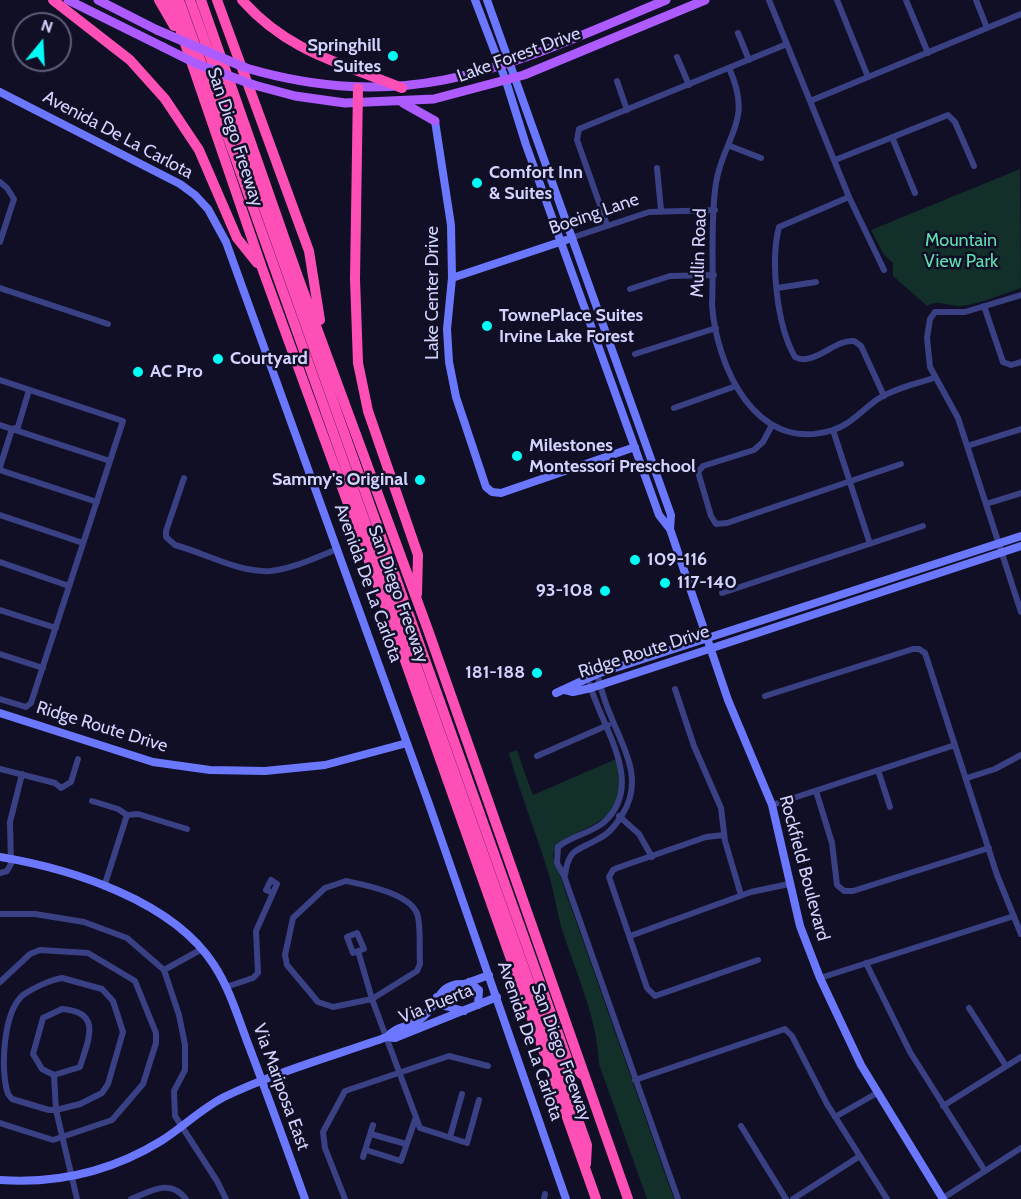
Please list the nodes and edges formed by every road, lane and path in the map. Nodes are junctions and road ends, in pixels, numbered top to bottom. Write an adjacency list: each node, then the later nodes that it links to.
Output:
1 (53, 0): 57 (highway)
2 (68, 0): 39 (main road, Lake Forest Drive, bridge)
3 (98, 0): 34 (main road, Lake Forest Drive, bridge)
4 (159, 0): 23 (highway)
5 (170, 0): 23 (highway, San Diego Freeway)
6 (179, 0): 198 (highway)
7 (190, 0): 178 (highway)
8 (201, 0): 69 (highway, San Diego Freeway)
9 (217, 0): 69 (highway)
10 (242, 0): 35 (highway)
11 (475, 0): 28 (main road, Rockfield Boulevard)
12 (487, 0): 27 (main road, Rockfield Boulevard)
13 (666, 0): 27 (main road, Lake Forest Drive)
14 (705, 0): 31 (main road, Lake Forest Drive)
15 (769, 0): 22 (street)
16 (837, 0): 30 (street)
17 (906, 0): 24 (street)
18 (976, 0): 20 (street)
19 (1021, 14): 20 (street)
20 (987, 28): 24 (street)
21 (738, 33): 26 (street)
22 (787, 44): 26 (street); 37 (street)
23 (189, 52): 57 (highway, San Diego Freeway)
24 (928, 53): 30 (street)
25 (677, 57): 33 (street)
26 (749, 60): 29 (street)
27 (511, 63): 28 (main road, Lake Forest Drive); 31 (main road, Rockfield Boulevard)
28 (500, 66): 31 (main road, Rockfield Boulevard); 35 (main road, Lake Forest Drive)
29 (729, 68): 33 (street); 43 (street, Mullin Road)
30 (868, 77): 37 (street)
31 (511, 79): 38 (main road, Lake Forest Drive); 54 (main road, Rockfield Boulevard); 56 (main road, Rockfield Boulevard)
32 (617, 81): 40 (street)
33 (689, 85): 40 (street)
34 (358, 88): 35 (main road, Lake Forest Drive); 39 (highway)
35 (402, 88)
36 (0, 92): 102 (main road, Avenida De La Carlota)
37 (810, 101): 45 (street)
38 (401, 102): 39 (main road, Lake Forest Drive); 41 (main road)
39 (358, 103): 106 (highway)
40 (627, 110): 53 (street)
41 (435, 121): 60 (main road, Lake Center Drive)
42 (892, 137): 45 (street); 46 (street); 49 (street)
43 (730, 146): 44 (street); 52 (street, Mullin Road)
44 (761, 158)
45 (835, 160): 50 (street)
46 (974, 166)
47 (657, 168): 51 (street)
48 (0, 182): 55 (street)
49 (915, 193)
50 (849, 197): 58 (street); 63 (street)
51 (661, 210): 52 (street, Boeing Lane); 53 (street, Boeing Lane)
52 (715, 210): 59 (street, Mullin Road)
53 (607, 225): 54 (street, Boeing Lane)
54 (571, 238): 56 (main road, Boeing Lane); 85 (main road, Rockfield Boulevard)
55 (0, 242)
56 (561, 242): 60 (main road, Boeing Lane); 84 (main road, Rockfield Boulevard)
57 (261, 268): 198 (highway, San Diego Freeway)
58 (884, 270)
59 (714, 275): 64 (street); 68 (street, Mullin Road)
60 (452, 278): 84 (main road, Lake Center Drive)
61 (816, 282): 63 (street)
62 (0, 288): 67 (street)
63 (777, 288): 76 (street)
64 (630, 289)
65 (1021, 295): 66 (street)
66 (984, 306): 71 (street); 72 (street)
67 (108, 324)
68 (716, 328): 70 (street); 74 (street, Mullin Road)
69 (324, 347): 106 (highway, San Diego Freeway)
70 (635, 354)
71 (1021, 362)
72 (934, 378): 76 (street); 83 (street)
73 (0, 380): 75 (street)
74 (736, 386): 77 (street); 79 (street, Mullin Road)
75 (29, 390): 80 (street); 86 (street)
76 (884, 396): 82 (street)
77 (674, 408)
78 (0, 424): 80 (street)
79 (772, 425): 82 (street); 90 (street)
80 (12, 429): 86 (street); 88 (street)
81 (1021, 429): 83 (street)
82 (833, 430): 90 (street)
83 (968, 446): 93 (street)
84 (635, 447): 85 (main road); 96 (main road, Rockfield Boulevard)
85 (648, 452): 96 (main road, Rockfield Boulevard)
86 (110, 461): 92 (street)
87 (901, 464): 90 (street)
88 (0, 468): 92 (street)
89 (184, 478): 102 (street)
90 (850, 483): 99 (street)
91 (1021, 493): 93 (street)
92 (97, 502): 98 (street)
93 (986, 504): 101 (street)
94 (0, 515): 98 (street)
95 (922, 526): 99 (street)
96 (670, 529): 110 (main road, Rockfield Boulevard)
97 (1021, 536): 101 (main road, Ridge Route Drive)
98 (83, 543): 104 (street)
99 (870, 544): 105 (street)
100 (1021, 546): 101 (main road, Ridge Route Drive)
101 (1001, 548): 108 (street); 110 (main road, Ridge Route Drive); 111 (main road, Ridge Route Drive)
102 (338, 549): 124 (main road, Avenida De La Carlota)
103 (0, 562): 104 (street)
104 (69, 586): 109 (street)
105 (722, 593)
106 (417, 600): 178 (highway, San Diego Freeway)
107 (0, 610): 109 (street)
108 (1021, 612)
109 (56, 628): 113 (street)
110 (709, 638): 111 (main road, Rockfield Boulevard); 114 (main road, Ridge Route Drive)
111 (712, 648): 116 (main road, Ridge Route Drive); 135 (main road, Rockfield Boulevard)
112 (0, 654): 113 (street)
113 (43, 668): 120 (street)
114 (597, 674): 115 (main road, Ridge Route Drive); 116 (street)
115 (587, 677): 117 (street); 117 (main road, Ridge Route Drive)
116 (600, 684): 117 (main road, Ridge Route Drive); 122 (street)
117 (591, 688): 123 (street)
118 (675, 688): 141 (street)
119 (765, 696): 125 (street)
120 (0, 699)
121 (0, 713): 124 (main road, Ridge Route Drive)
122 (614, 723): 123 (street); 139 (street)
123 (604, 727): 127 (street); 137 (street)
124 (407, 743): 161 (main road, Avenida De La Carlota)
125 (955, 745): 130 (street); 132 (street)
126 (1021, 755): 132 (street)
127 (537, 756)
128 (78, 759): 131 (street)
129 (0, 768): 131 (street)
130 (878, 770): 133 (street); 136 (street)
131 (22, 774): 145 (street)
132 (968, 778): 142 (street)
133 (816, 791): 135 (street); 142 (street)
134 (92, 801): 138 (street)
135 (772, 805): 148 (main road, Rockfield Boulevard)
136 (890, 807)
137 (613, 812): 139 (street); 147 (street)
138 (127, 815): 140 (street); 149 (street)
139 (620, 817): 144 (street); 147 (street)
140 (187, 829)
141 (724, 836): 144 (street); 151 (street)
142 (989, 848): 153 (street)
143 (0, 857): 145 (main road, Via Mariposa East)
144 (652, 857): 155 (street)
145 (10, 859): 146 (street); 149 (main road, Via Mariposa East)
146 (0, 873)
147 (564, 876): 179 (street)
148 (789, 884): 151 (street); 162 (main road, Rockfield Boulevard)
149 (104, 887): 156 (main road, Via Mariposa East)
150 (273, 893): 165 (street)
151 (741, 895): 155 (street)
152 (0, 914): 160 (street)
153 (1014, 916): 154 (street); 159 (street)
154 (1021, 934)
155 (630, 936): 158 (street)
156 (202, 949): 160 (street); 165 (main road, Via Mariposa East)
157 (358, 951): 167 (street, Via Puerta)
158 (758, 960)
159 (866, 963): 162 (street); 184 (street)
160 (164, 970): 190 (street)
161 (489, 975): 164 (main road, Via Puerta); 166 (main road, Avenida De La Carlota)
162 (820, 978): 181 (main road, Rockfield Boulevard)
163 (0, 982): 194 (street)
164 (466, 983): 168 (main road, Via Puerta); 169 (main road)
165 (226, 987): 180 (main road, Via Mariposa East)
166 (497, 997): 169 (main road, Via Puerta); 209 (main road, Avenida De La Carlota)
167 (372, 999): 167 (street, Via Puerta); 172 (street, Via Puerta)
168 (437, 999): 171 (main road); 172 (main road, Via Puerta)
169 (478, 1005): 171 (main road, Via Puerta)
170 (969, 1008): 175 (street)
171 (464, 1011): 172 (main road, Via Puerta)
172 (387, 1037): 176 (street); 180 (main road, Via Puerta)
173 (1021, 1057): 175 (street)
174 (488, 1066): 176 (street)
175 (1006, 1066): 184 (street)
176 (400, 1072): 186 (street); 208 (street)
177 (54, 1075): 177 (street); 185 (street)
178 (583, 1075): 211 (highway, San Diego Freeway)
179 (636, 1080): 187 (street); 212 (street)
180 (262, 1081): 190 (main road, Via Puerta); 207 (main road, Via Mariposa East)
181 (877, 1093): 187 (street); 202 (main road, Rockfield Boulevard)
182 (462, 1094): 193 (street)
183 (479, 1100): 193 (street)
184 (943, 1106): 199 (street)
185 (56, 1110): 185 (street); 194 (street)
186 (416, 1117): 193 (street); 195 (street)
187 (835, 1117): 197 (street)
188 (0, 1123): 194 (street)
189 (373, 1125): 192 (street)
190 (181, 1126): 200 (main road, Via Puerta); 206 (street)
191 (741, 1126): 213 (street)
192 (370, 1134): 195 (street); 195 (street)
193 (450, 1137)
194 (62, 1139): 200 (street)
195 (406, 1144)
196 (1021, 1148): 199 (street)
197 (860, 1156): 214 (street); 215 (street)
198 (586, 1170): 210 (highway, San Diego Freeway)
199 (985, 1171): 202 (street)
200 (71, 1176): 201 (main road, Via Puerta); 203 (street)
201 (0, 1180)
202 (943, 1198)
203 (77, 1199)
204 (131, 1199): 205 (street)
205 (186, 1199)
206 (226, 1199)
207 (305, 1199)
208 (345, 1199)
209 (566, 1199)
210 (596, 1199)
211 (628, 1199)
212 (678, 1199)
213 (786, 1199)
214 (793, 1199)
215 (886, 1199)

